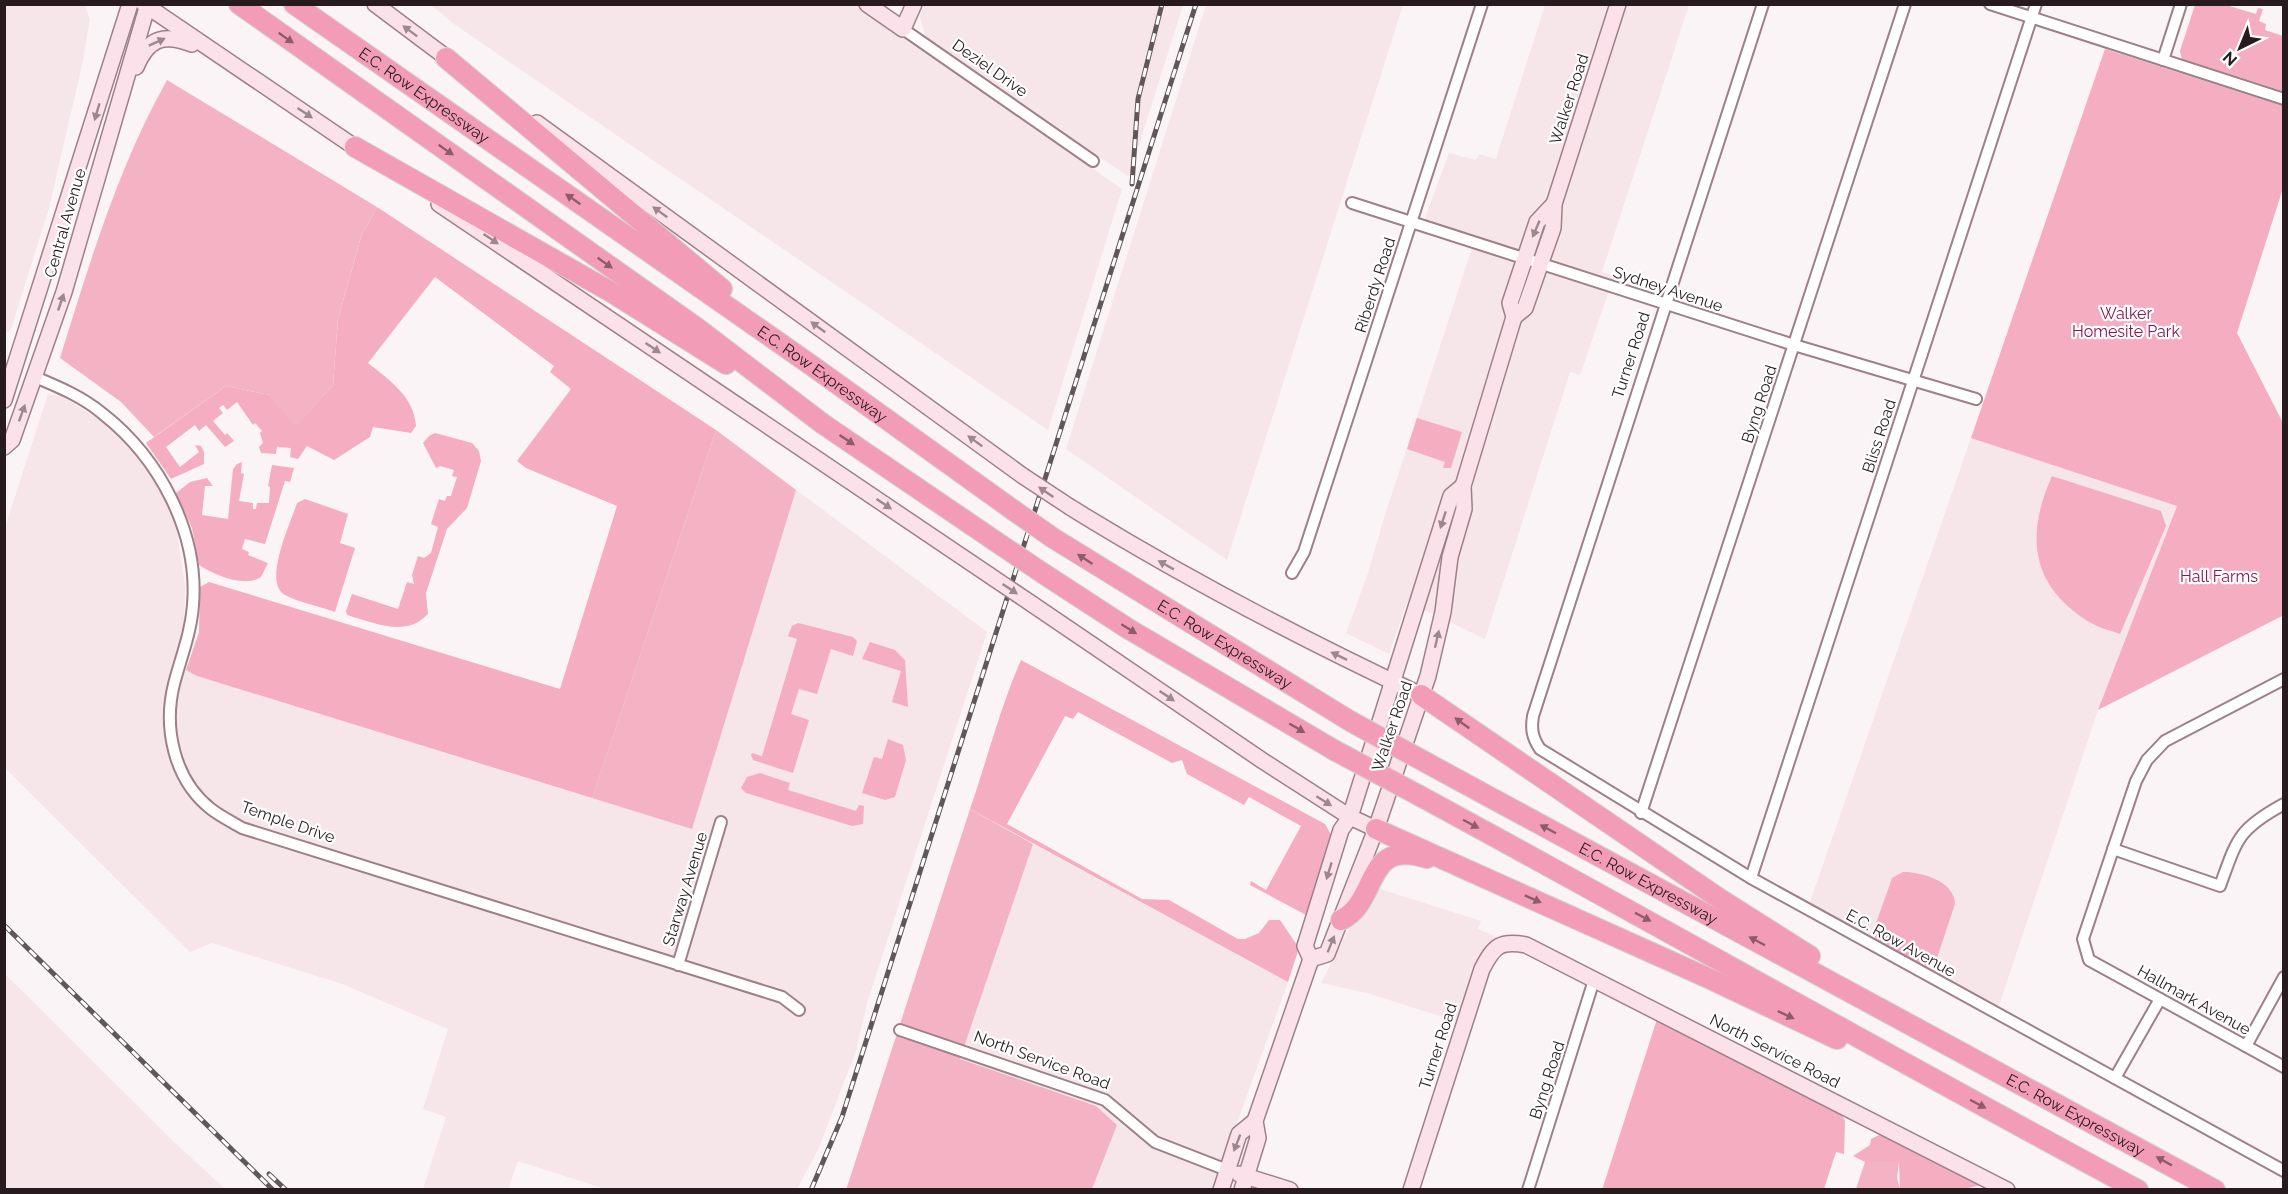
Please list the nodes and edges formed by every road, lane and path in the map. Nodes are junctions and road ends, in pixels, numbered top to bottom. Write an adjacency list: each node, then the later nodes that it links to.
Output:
1 (130, 4): 33 (main road, Central Avenue, one-way to 33)
2 (239, 4): 38 (highway, E.C. Row Expressway, one-way to 38)
3 (294, 4): 32 (highway, E.C. Row Expressway, one-way to 3)
4 (375, 4): 18 (main road, one-way to 4)
5 (867, 4): 16 (main road, Deziel Drive)
6 (915, 4): 16 (main road)
7 (1482, 4): 26 (street, Riberdy Road)
8 (1618, 4): 25 (main road, Walker Road)
9 (1763, 4): 29 (street, Turner Road)
10 (1905, 4): 31 (street, Byng Road)
11 (1990, 4): 15 (street)
12 (2036, 4): 15 (street, Bliss Road)
13 (2181, 4): 19 (street)
14 (146, 5): 17 (main road); 20 (main road, Central Avenue)
15 (2031, 18): 19 (street); 35 (street, Bliss Road)
16 (903, 30): 23 (street, Deziel Drive)
17 (221, 57): 20 (main road, one-way to 17); 22 (main road, one-way to 22)
18 (446, 58): 32 (highway); 43 (main road, one-way to 18, bridge)
19 (2163, 60): 21 (street)
20 (123, 86): 34 (main road, Central Avenue, one-way to 20)
21 (2283, 99)
22 (355, 147): 38 (highway); 48 (main road, one-way to 48, bridge)
23 (1093, 162)
24 (1352, 203): 26 (street, Sydney Avenue)
25 (1554, 204): 27 (main road, Walker Road, one-way to 27); 28 (main road, Walker Road)
26 (1412, 221): 27 (street, Sydney Avenue); 41 (street, Riberdy Road)
27 (1525, 259): 28 (street, Sydney Avenue); 30 (main road, Walker Road)
28 (1541, 264): 29 (street, Sydney Avenue); 30 (main road, Walker Road)
29 (1666, 304): 31 (street, Sydney Avenue); 45 (street, Turner Road)
30 (1514, 317): 40 (main road, Walker Road)
31 (1794, 345): 35 (street, Sydney Avenue); 47 (street, Byng Road)
32 (811, 365): 62 (highway, E.C. Row Expressway, one-way to 32, bridge)
33 (9, 367): 34 (main road, Temple Drive); 37 (main road, Central Avenue)
34 (35, 377): 39 (main road, Central Avenue, one-way to 34); 57 (street, Temple Drive)
35 (1913, 382): 36 (street, Sydney Avenue); 53 (street, Bliss Road)
36 (1976, 399)
37 (4, 400)
38 (824, 424): 67 (highway, E.C. Row Expressway, one-way to 67, bridge)
39 (4, 447)
40 (1463, 486): 43 (main road, Walker Road, one-way to 43); 44 (main road, Walker Road, one-way to 40)
41 (1292, 573)
42 (2283, 679): 51 (street)
43 (1391, 681): 44 (main road); 48 (main road, Walker Road)
44 (1421, 695): 50 (main road, Walker Road); 62 (highway, one-way to 44)
45 (1533, 716): 47 (street, E.C. Row Avenue)
46 (2283, 804): 51 (street)
47 (1641, 813): 53 (street, E.C. Row Avenue)
48 (1350, 817): 50 (main road); 56 (main road, Walker Road, one-way to 56)
49 (721, 822): 57 (street, Starway Avenue)
50 (1376, 829): 52 (highway); 54 (main road, Walker Road)
51 (2114, 849): 60 (street, Hallmark Avenue)
52 (1479, 875): 54 (highway); 67 (highway, one-way to 67)
53 (1751, 878): 66 (street, E.C. Row Avenue)
54 (1341, 920): 56 (main road, Walker Road, one-way to 54)
55 (1526, 945): 59 (main road, North Service Road); 74 (main road, Turner Road)
56 (1311, 959): 68 (main road, Walker Road)
57 (678, 964): 61 (street, Temple Drive)
58 (2283, 977): 64 (street)
59 (1594, 980): 75 (street, Byng Road); 76 (main road, North Service Road)
60 (2160, 999): 64 (street, Hallmark Avenue); 66 (street)
61 (798, 1010)
62 (1919, 1028): 78 (highway, E.C. Row Expressway, one-way to 62)
63 (900, 1030): 69 (street, North Service Road)
64 (2246, 1046): 65 (street, Hallmark Avenue)
65 (2283, 1067)
66 (2115, 1078): 70 (street, E.C. Row Avenue)
67 (1946, 1087): 77 (highway, E.C. Row Expressway, one-way to 77)
68 (1255, 1121): 69 (main road, Walker Road, one-way to 69); 71 (main road, Walker Road)
69 (1227, 1170): 71 (main road); 72 (main road, Walker Road)
70 (2283, 1171)
71 (1244, 1183): 73 (main road)
72 (1221, 1190)
73 (1290, 1190)
74 (1411, 1190)
75 (1528, 1190)
76 (2007, 1190)
77 (2138, 1190)
78 (2215, 1190)

